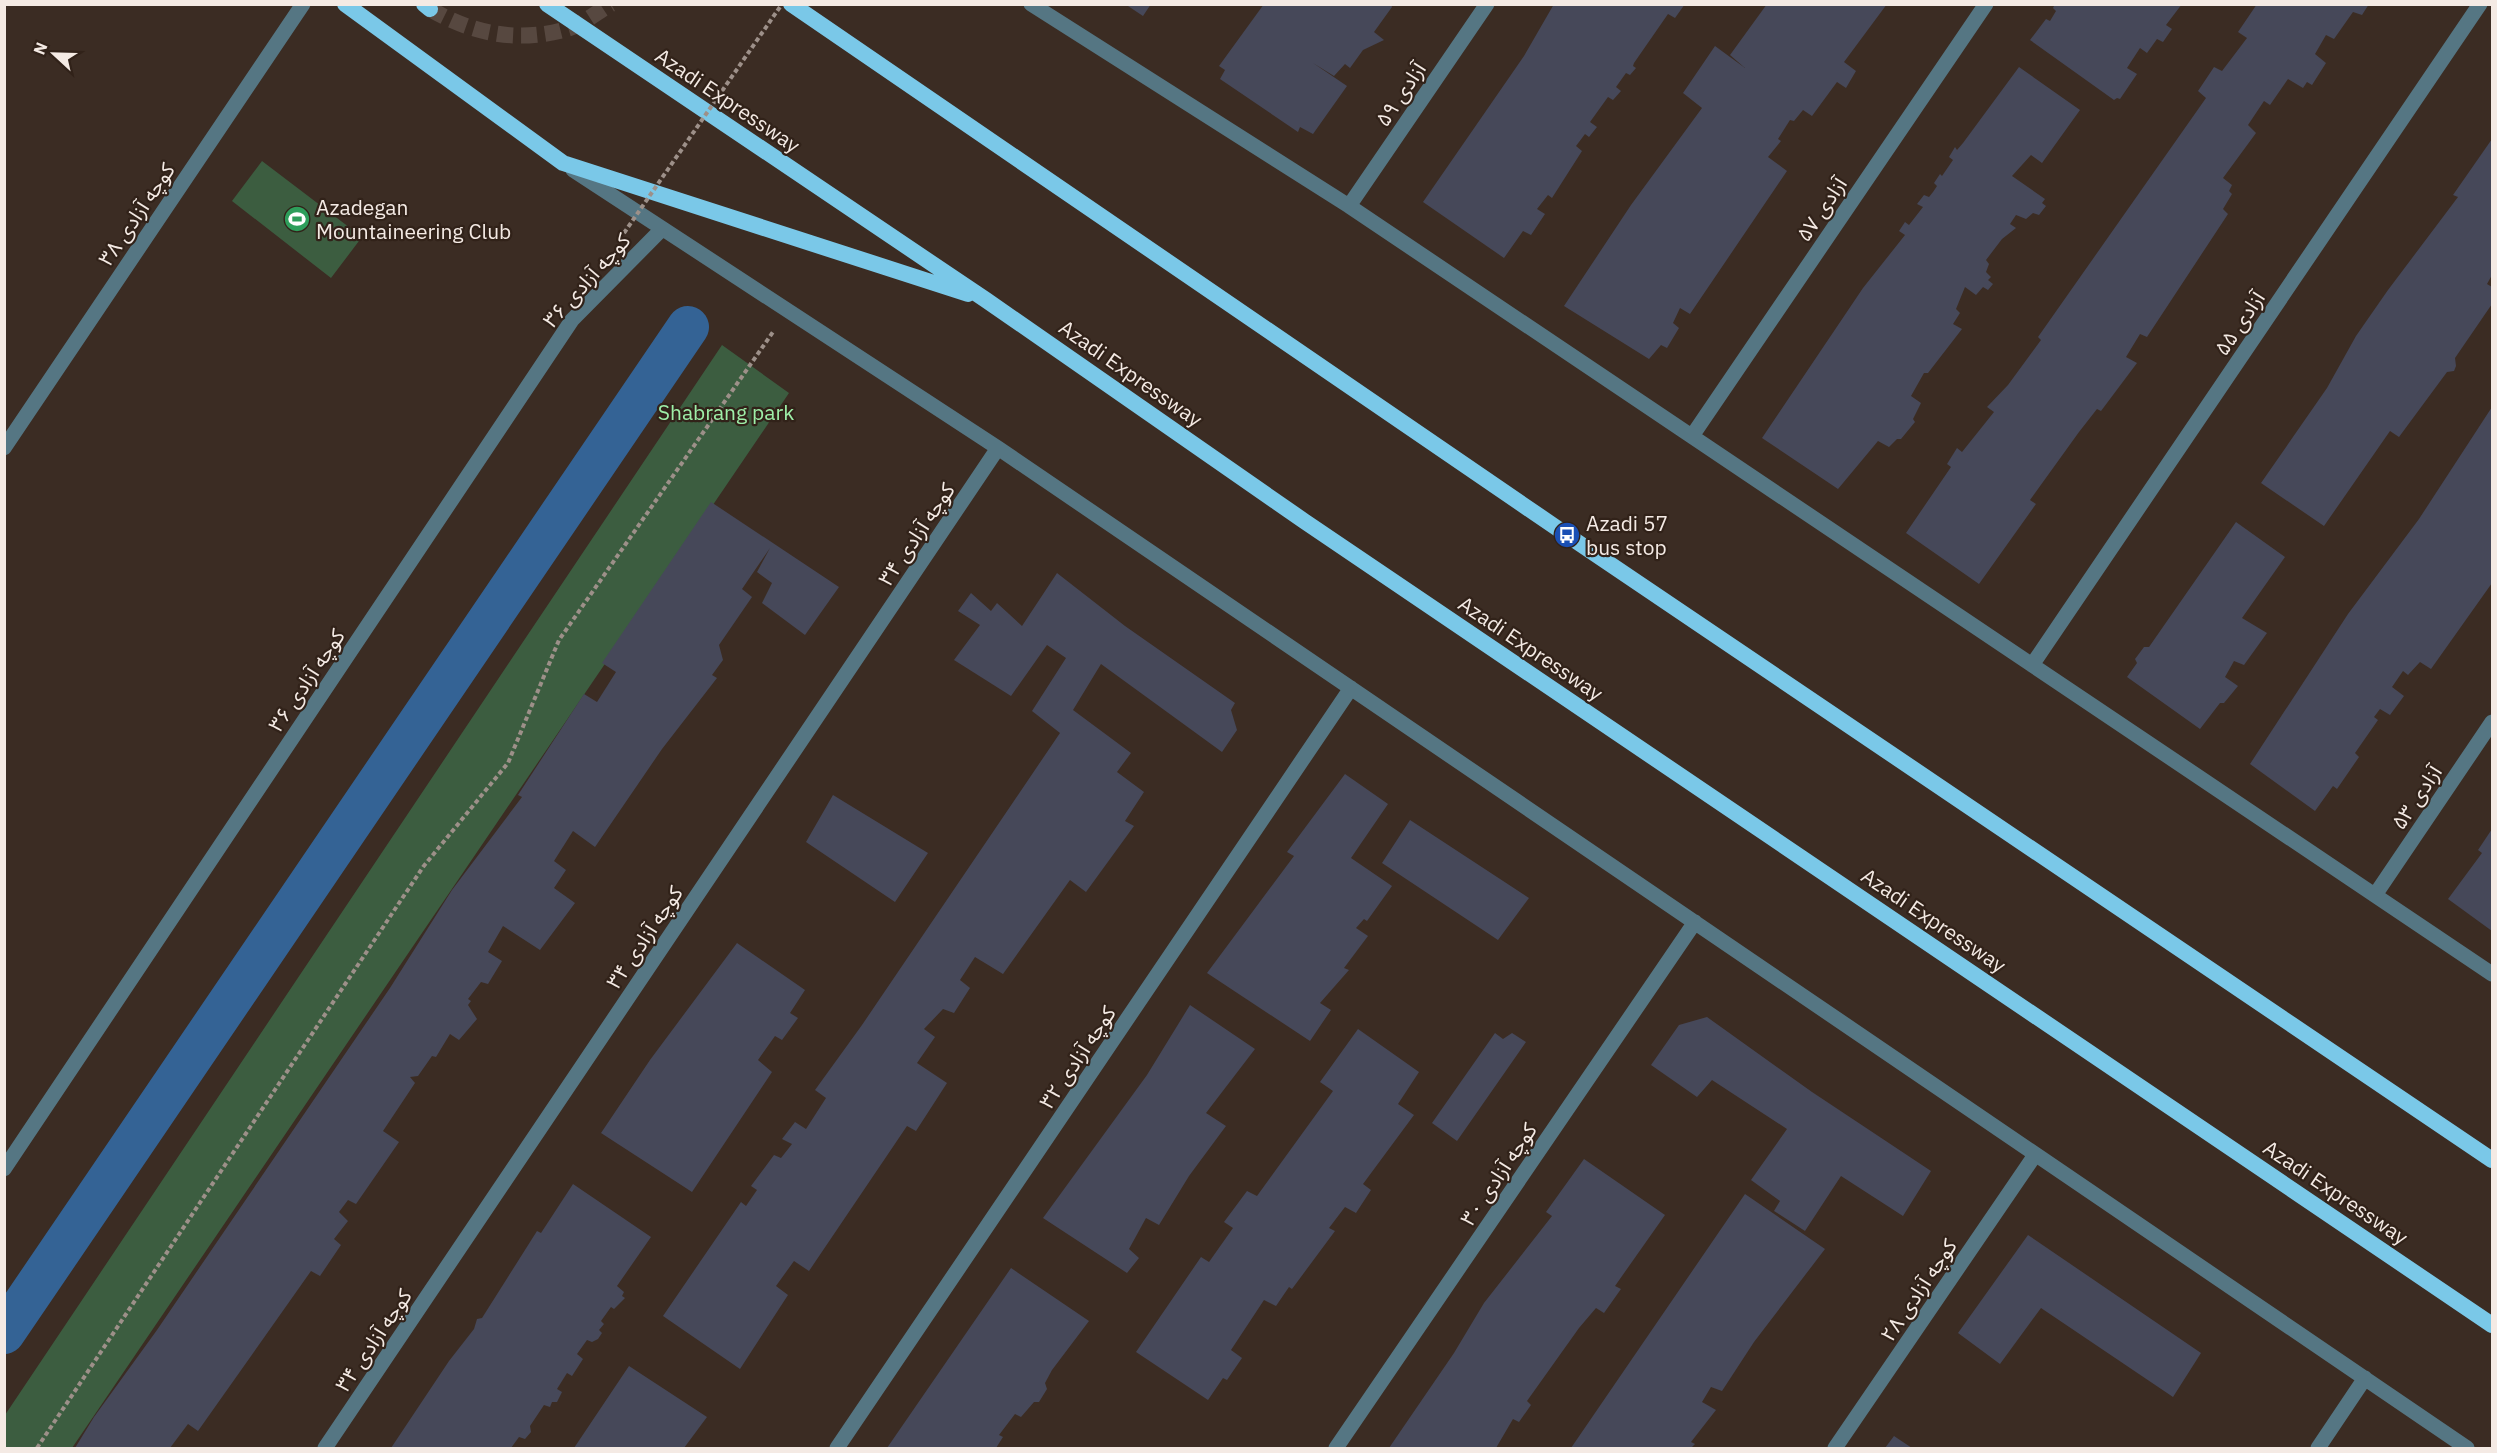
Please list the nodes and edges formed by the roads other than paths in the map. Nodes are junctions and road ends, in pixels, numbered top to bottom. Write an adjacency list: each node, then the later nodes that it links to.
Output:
1 (303, 4): 14 (street, کوچه آزادی ۳۸)
2 (345, 4): 9 (highway)
3 (547, 4): 12 (highway, Azadi Expressway)
4 (791, 4): 23 (highway)
5 (1031, 4): 10 (street)
6 (1487, 4): 10 (street, آزادی ۵۹)
7 (1986, 4): 13 (street, آزادی ۵۷)
8 (2480, 4): 16 (street, آزادی ۵۵)
9 (563, 164): 11 (street); 12 (highway)
10 (1349, 206): 13 (street)
11 (662, 229): 15 (street); 24 (street, کوچه آزادی ۳۶)
12 (986, 300): 25 (highway, Azadi Expressway)
13 (1692, 436): 16 (street)
14 (4, 448)
15 (998, 448): 17 (street); 27 (street, کوچه آزادی ۳۴)
16 (2032, 664): 19 (street)
17 (1351, 688): 20 (street); 28 (street, کوچه آزادی ۳۲)
18 (2493, 722): 19 (street, ۵۳ آزادی)
19 (2375, 895): 21 (street)
20 (1695, 922): 22 (street); 29 (street, کوچه آزادی ۳۰)
21 (2493, 974)
22 (2035, 1155): 26 (street); 30 (street, کوچه آزادی ۲۸)
23 (2493, 1160)
24 (4, 1169)
25 (2493, 1325)
26 (2365, 1378): 31 (street); 32 (street)
27 (325, 1449)
28 (837, 1449)
29 (1336, 1449)
30 (1835, 1449)
31 (2318, 1449)
32 (2467, 1449)

